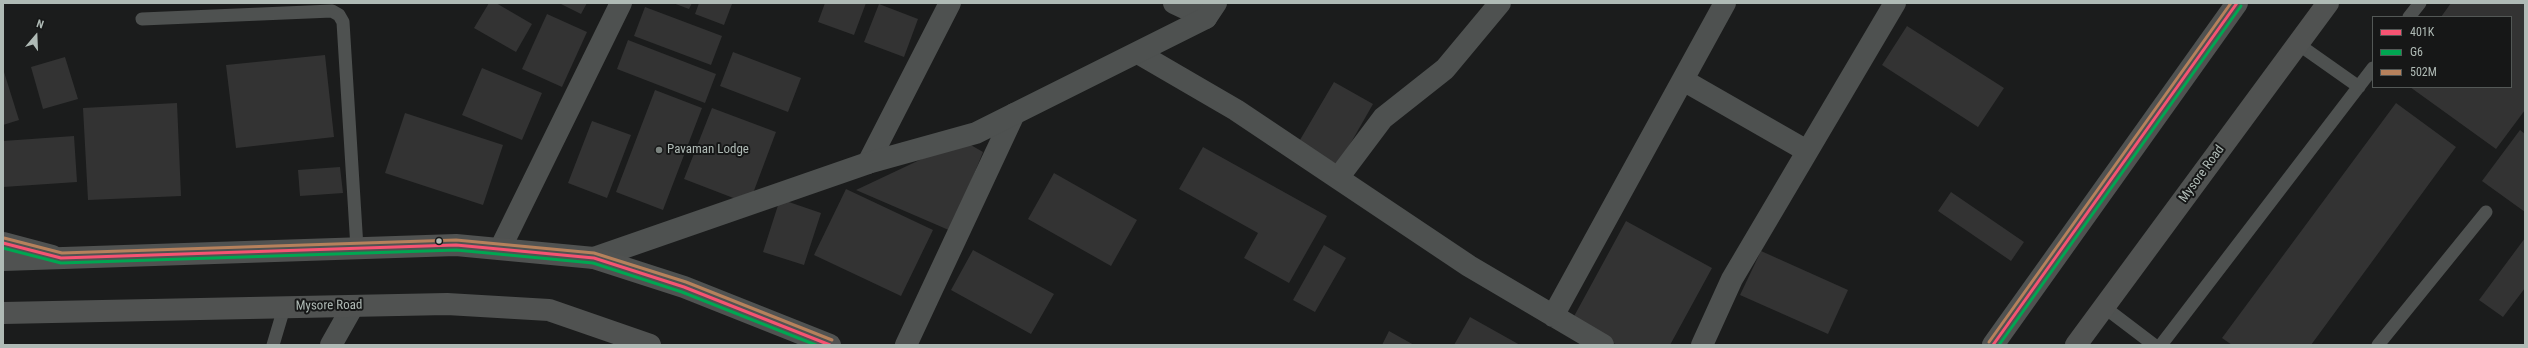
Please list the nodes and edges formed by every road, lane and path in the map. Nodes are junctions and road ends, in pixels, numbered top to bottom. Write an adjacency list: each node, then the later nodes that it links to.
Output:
1 (621, 3): 25 (street)
2 (950, 3): 20 (street)
3 (1174, 3): 10 (street)
4 (1500, 3): 21 (street)
5 (1725, 3): 16 (street)
6 (1895, 3): 19 (street)
7 (2237, 3): 41 (main road)
8 (2328, 3): 13 (main road, Mysore Road)
9 (2420, 3): 11 (lane)
10 (1211, 11): 14 (street)
11 (2410, 16)
12 (142, 19): 24 (lane)
13 (2298, 44): 17 (lane); 30 (main road, Mysore Road)
14 (1138, 53): 18 (street); 21 (street)
15 (2372, 69): 17 (lane)
16 (1683, 80): 19 (street); 33 (street)
17 (2359, 87): 44 (lane)
18 (1014, 114): 20 (street); 38 (street)
19 (1807, 151): 40 (street)
20 (868, 163): 27 (street)
21 (1338, 178): 33 (street)
22 (2486, 212): 45 (lane)
23 (3, 243): 26 (main road)
24 (357, 248): 25 (main road); 26 (main road)
25 (500, 249): 27 (main road)
26 (61, 258): 28 (main road)
27 (594, 258): 37 (main road)
28 (3, 260)
29 (353, 306): 31 (main road, Mysore Road); 35 (street); 36 (main road, Mysore Road)
30 (2104, 307): 42 (main road, Mysore Road); 43 (lane)
31 (284, 308): 32 (main road, Mysore Road); 34 (lane)
32 (3, 313)
33 (1553, 316): 39 (street)
34 (273, 345)
35 (331, 345)
36 (650, 345)
37 (830, 345)
38 (906, 345)
39 (1603, 345)
40 (1702, 345)
41 (1993, 345)
42 (2076, 345)
43 (2154, 345)
44 (2161, 345)
45 (2378, 345)

